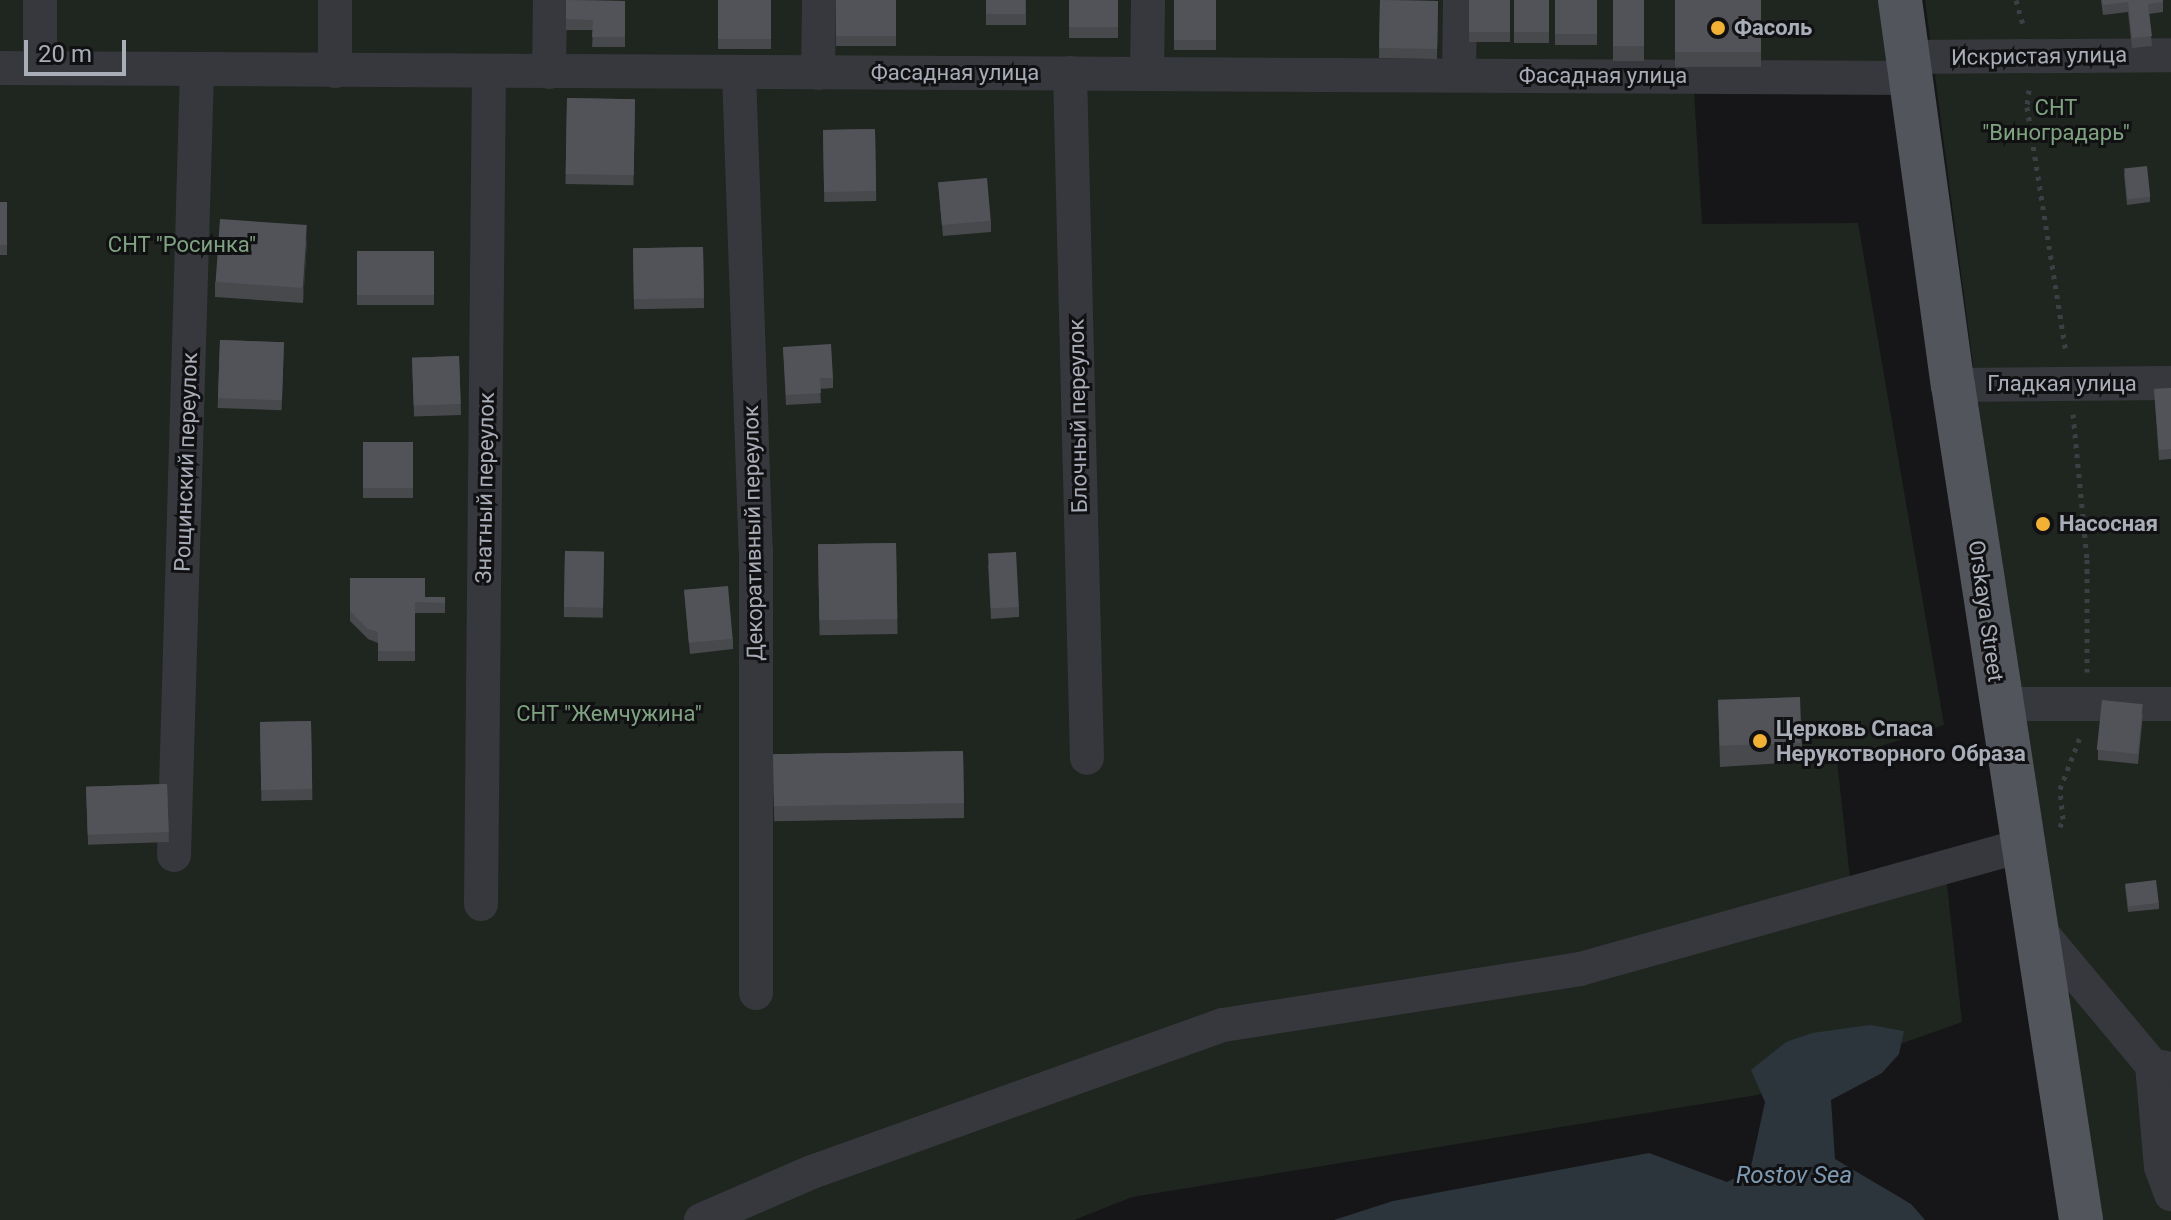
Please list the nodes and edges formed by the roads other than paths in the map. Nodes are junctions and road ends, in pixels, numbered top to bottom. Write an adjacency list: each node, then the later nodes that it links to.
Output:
1 (40, 0): 10 (street)
2 (335, 0): 13 (street)
3 (550, 0): 15 (street)
4 (819, 0): 17 (street)
5 (1148, 0): 19 (street)
6 (1460, 0): 20 (street)
7 (1900, 0): 11 (main road, Orskaya Street)
8 (2171, 55): 11 (street, Искристая улица)
9 (0, 68): 10 (street, Фасадная улица)
10 (40, 68): 12 (street, Фасадная улица)
11 (1909, 68): 20 (street, Фасадная улица); 22 (main road, Orskaya Street)
12 (197, 69): 13 (street, Фасадная улица); 27 (street, Рощинский переулок)
13 (335, 71): 14 (street, Фасадная улица)
14 (489, 72): 15 (street, Фасадная улица); 28 (street, Знатный переулок)
15 (549, 72): 16 (street, Фасадная улица)
16 (739, 73): 17 (street, Фасадная улица); 30 (street, Декоративный переулок)
17 (818, 73): 18 (street, Фасадная улица)
18 (1070, 73): 19 (street, Фасадная улица); 25 (street, Блочный переулок)
19 (1147, 74): 20 (street, Фасадная улица)
20 (1459, 75)
21 (2171, 383): 22 (street, Гладкая улица)
22 (1953, 385): 23 (main road, Orskaya Street)
23 (2000, 704): 24 (street); 26 (main road, Orskaya Street)
24 (2171, 704)
25 (1087, 758)
26 (2038, 843): 29 (main road, Orskaya Street); 33 (street)
27 (174, 855)
28 (481, 904)
29 (2034, 924): 31 (street); 34 (main road, Orskaya Street)
30 (756, 993)
31 (2162, 1067): 32 (street)
32 (2171, 1194)
33 (701, 1220)
34 (2081, 1220)

